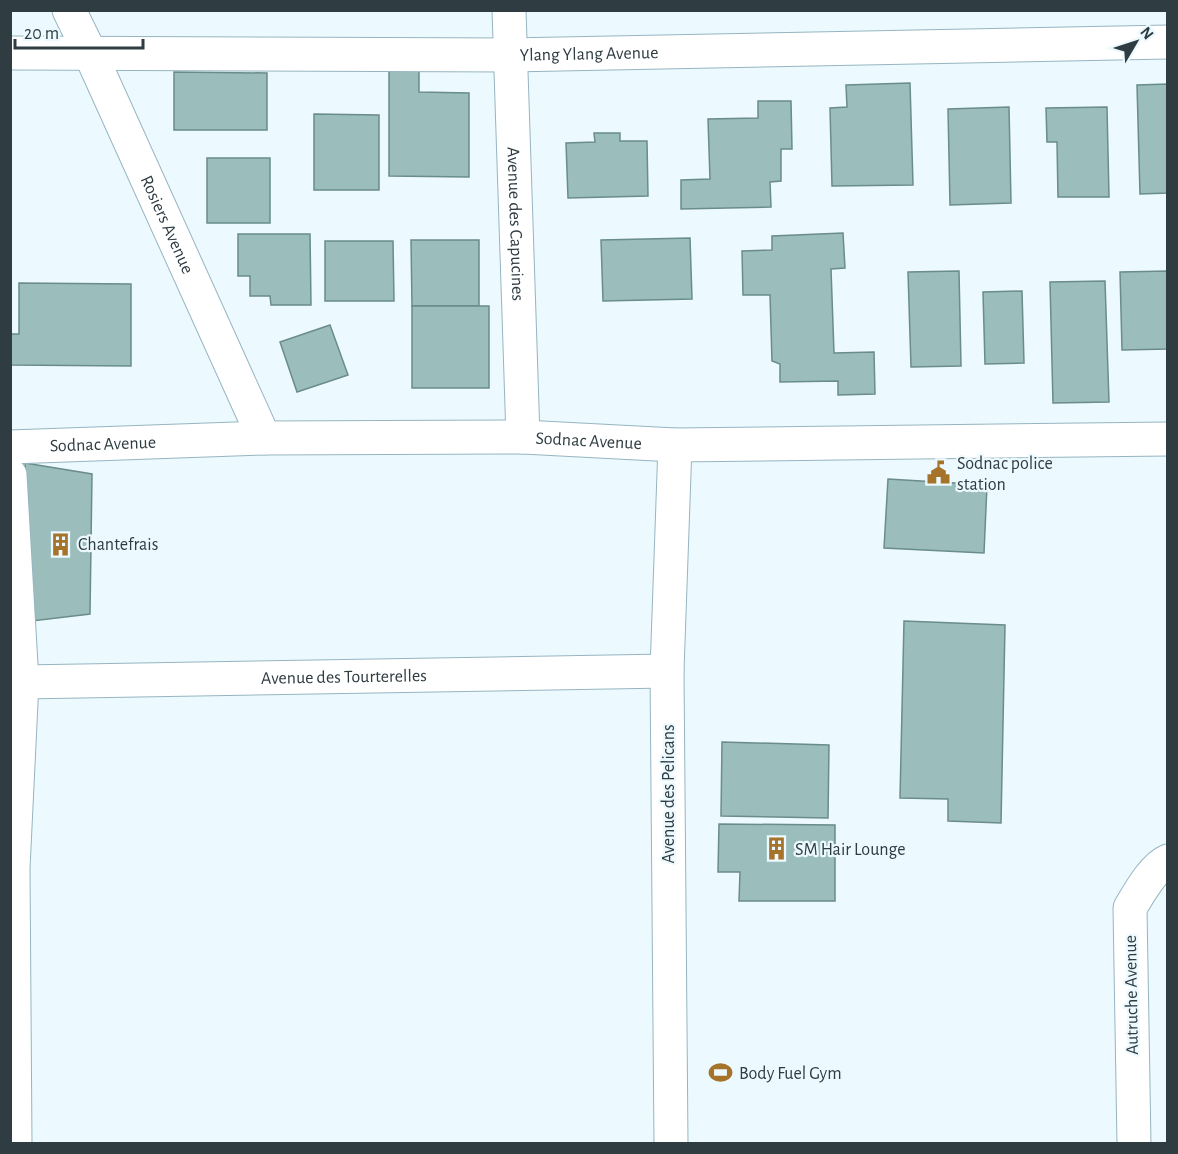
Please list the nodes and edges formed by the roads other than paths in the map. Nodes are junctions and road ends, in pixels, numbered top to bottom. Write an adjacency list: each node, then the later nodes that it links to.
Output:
1 (69, 10): 5 (street, Rosiers Avenue)
2 (509, 10): 6 (street, Avenue des Capucines)
3 (1167, 42): 6 (street, Ylang Ylang Avenue)
4 (10, 53): 5 (street, Ylang Ylang Avenue)
5 (90, 53): 6 (street, Ylang Ylang Avenue); 8 (street, Rosiers Avenue)
6 (510, 55): 7 (street, Avenue des Capucines)
7 (523, 437): 8 (street, Sodnac Avenue); 10 (street, Sodnac Avenue)
8 (264, 438): 11 (street, Sodnac Avenue)
9 (1167, 439): 10 (street, Sodnac Avenue)
10 (675, 445): 13 (street, Avenue des Pelicans)
11 (10, 447)
12 (10, 475): 14 (street)
13 (667, 671): 14 (street, Avenue des Tourterelles); 18 (street, Avenue des Pelicans)
14 (22, 682): 16 (street)
15 (1167, 861): 19 (street, Autruche Avenue)
16 (12, 868): 17 (street)
17 (15, 1143)
18 (671, 1143)
19 (1134, 1143)

